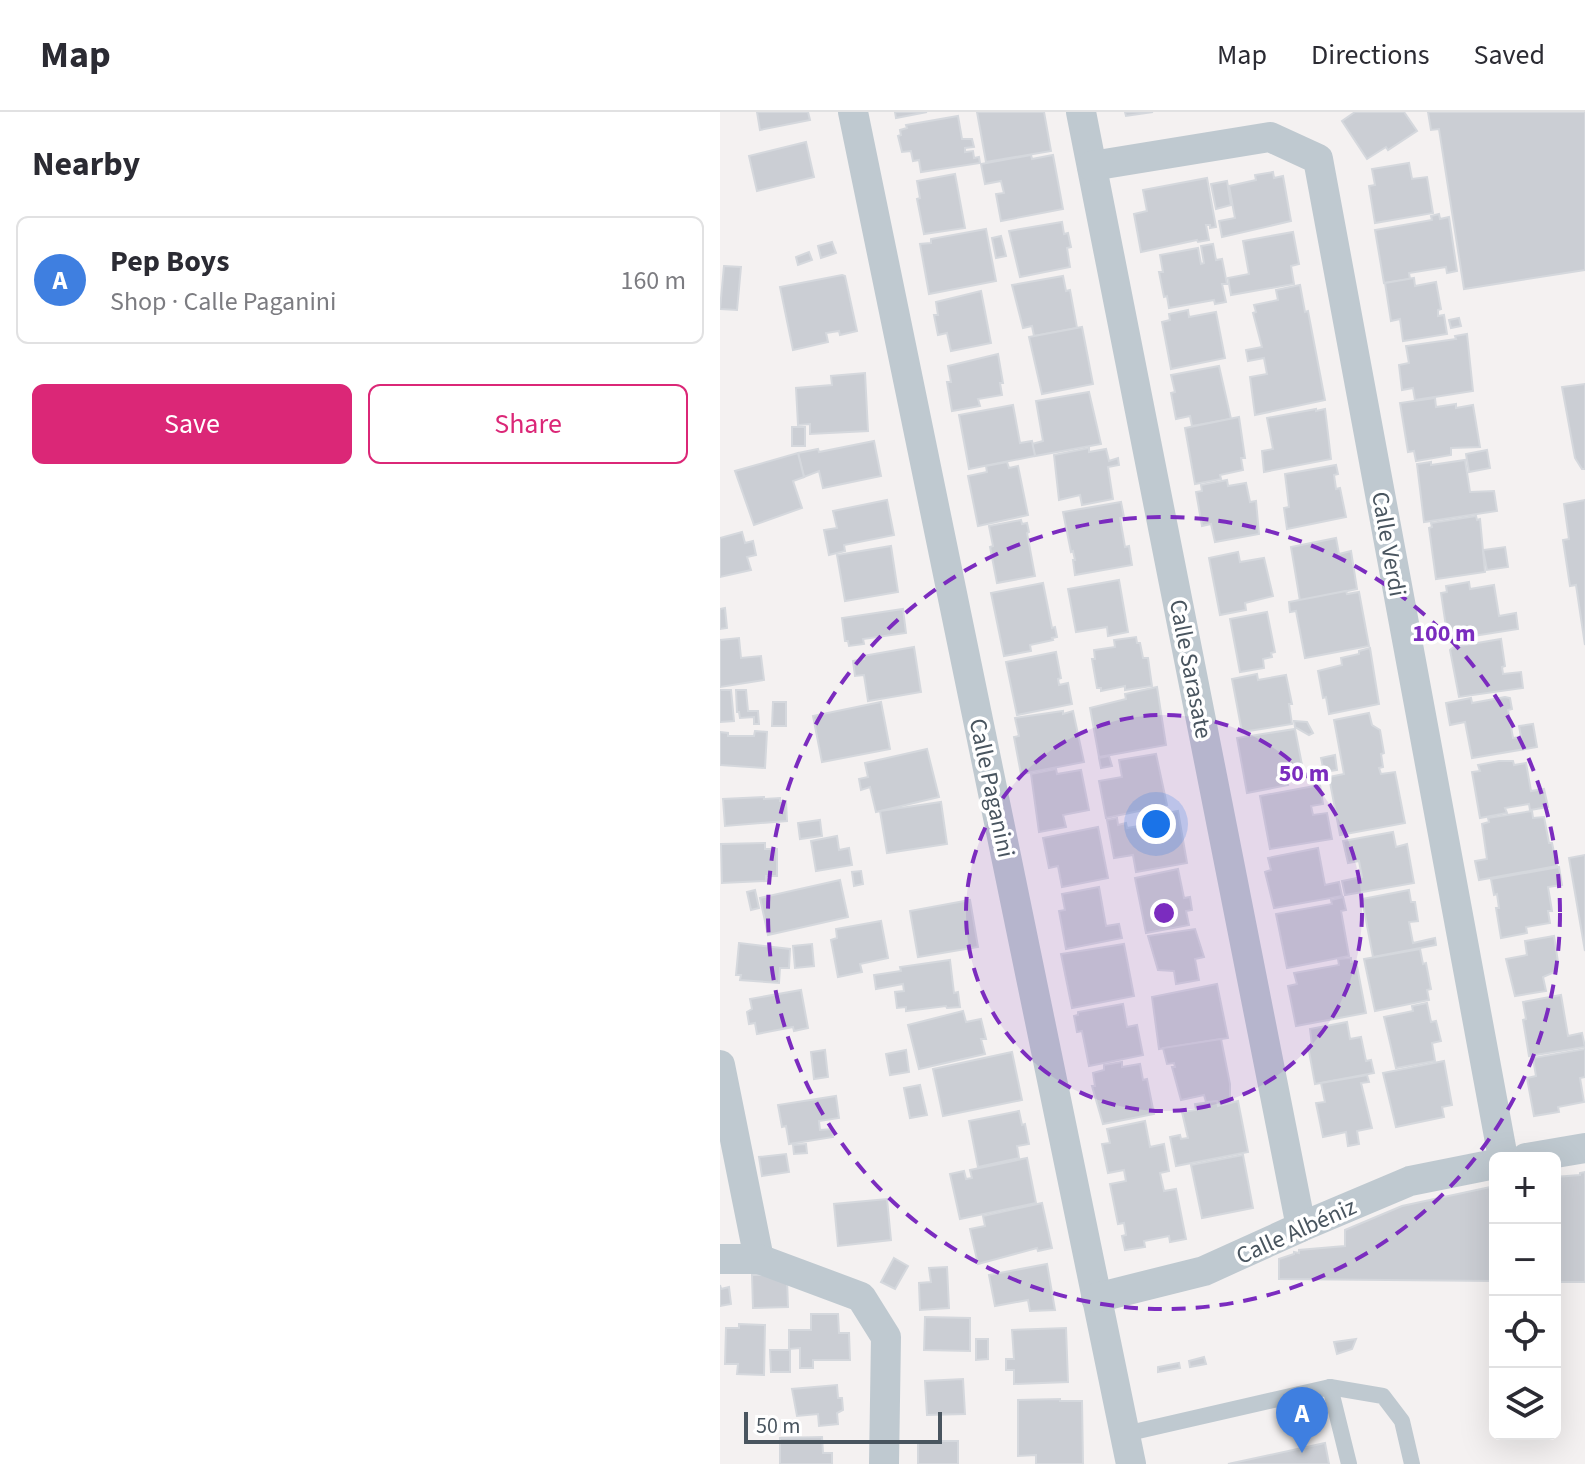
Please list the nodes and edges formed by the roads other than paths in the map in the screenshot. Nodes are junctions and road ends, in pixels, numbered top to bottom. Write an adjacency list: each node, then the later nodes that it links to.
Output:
1 (853, 112): 13 (street, Calle Paganini)
2 (1081, 112): 3 (street, Calle Sarasate)
3 (1092, 166): 7 (street, Calle Verdi); 10 (street, Calle Sarasate)
4 (720, 1065): 5 (street)
5 (725, 1121): 12 (street)
6 (1585, 1148): 8 (street)
7 (1502, 1152)
8 (1561, 1152)
9 (1489, 1165): 10 (street, Calle Albéniz)
10 (1301, 1227): 13 (street, Calle Albéniz)
11 (720, 1259): 12 (street)
12 (759, 1259): 16 (street)
13 (1096, 1298): 15 (street, Calle Paganini)
14 (1330, 1387): 15 (lane); 18 (lane); 19 (lane)
15 (1125, 1434): 17 (street, Calle Paganini)
16 (884, 1464)
17 (1131, 1464)
18 (1349, 1464)
19 (1412, 1464)

